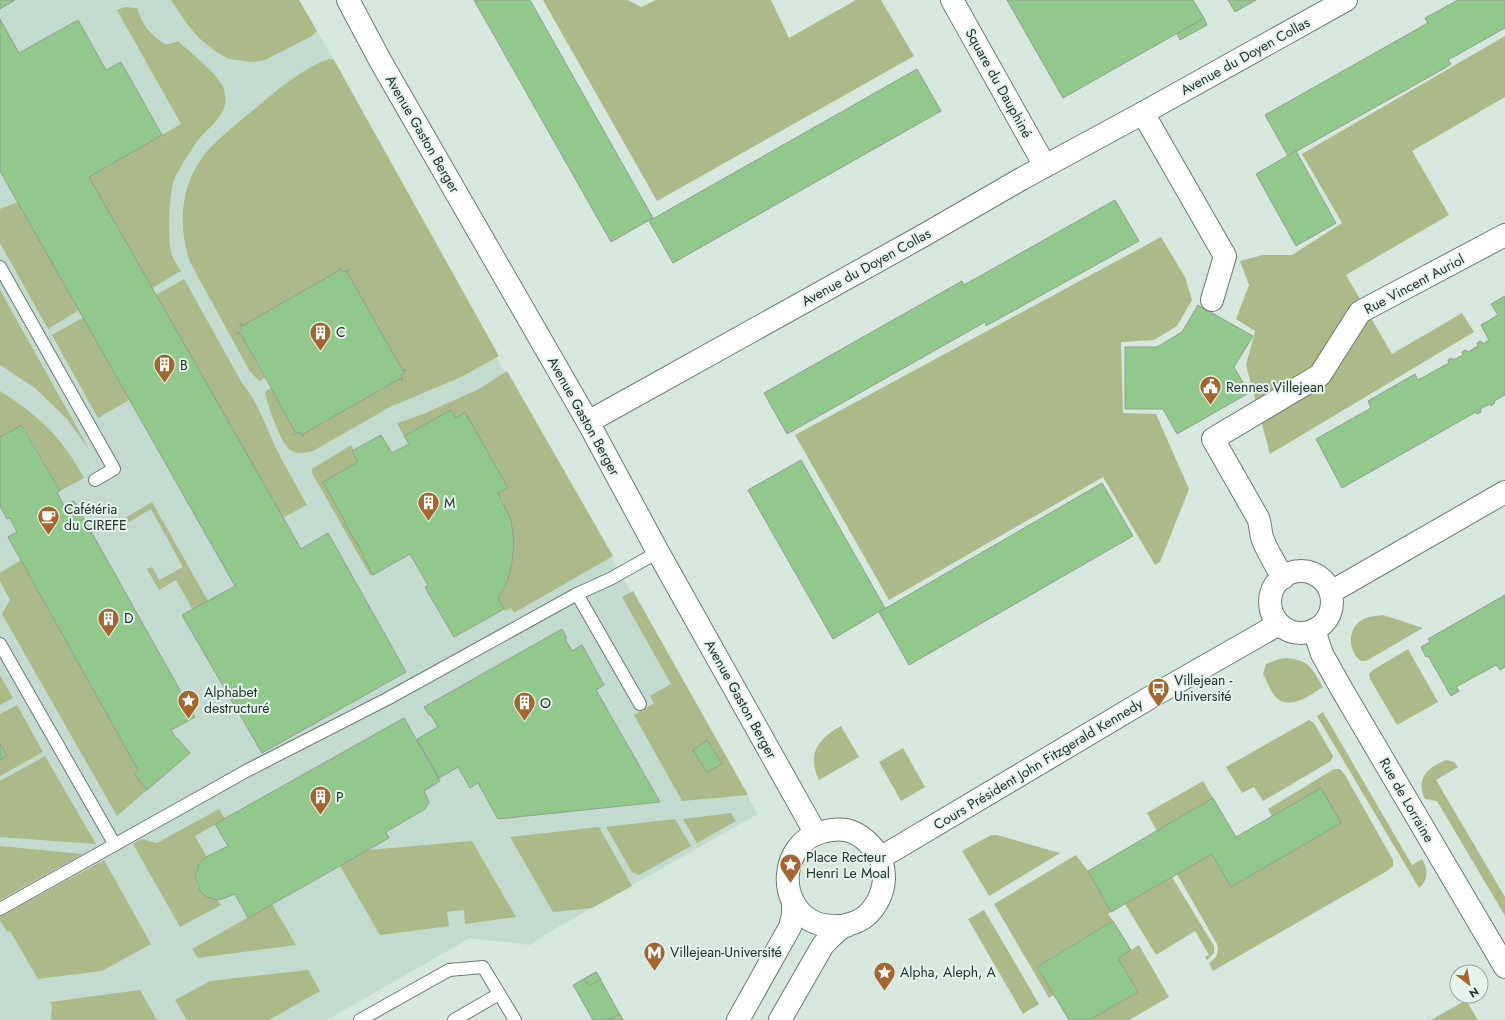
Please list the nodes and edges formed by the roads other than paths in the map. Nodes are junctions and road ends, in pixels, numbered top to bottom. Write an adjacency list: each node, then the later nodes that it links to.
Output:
1 (348, 0): 9 (street, Avenue Gaston Berger)
2 (952, 0): 5 (street, Square du Dauphiné)
3 (1346, 0): 4 (street, Avenue du Doyen Collas)
4 (1144, 113): 5 (street, Avenue du Doyen Collas); 8 (street)
5 (1045, 166): 9 (street, Avenue du Doyen Collas)
6 (1505, 235): 13 (street, Rue Vincent Auriol)
7 (0, 267): 10 (lane)
8 (1212, 300)
9 (588, 422): 12 (street, Avenue Gaston Berger)
10 (94, 480)
11 (1505, 492): 14 (street)
12 (658, 552): 15 (lane); 20 (street, Avenue Gaston Berger)
13 (1282, 578): 14 (street); 16 (street)
14 (1331, 592): 17 (street)
15 (577, 594): 19 (lane); 21 (lane)
16 (1279, 624): 17 (street); 22 (street, Cours Président John Fitzgerald Kennedy)
17 (1314, 630): 26 (street, Rue de Lorraine)
18 (0, 644): 21 (lane)
19 (640, 704)
20 (816, 834): 22 (street); 23 (street)
21 (115, 845): 24 (lane)
22 (880, 858): 25 (street)
23 (793, 902): 25 (street); 31 (street)
24 (0, 909)
25 (846, 926): 32 (street)
26 (1505, 967)
27 (499, 994): 28 (lane); 29 (lane); 30 (lane)
28 (360, 1020)
29 (454, 1020)
30 (515, 1020)
31 (738, 1020)
32 (780, 1020)

